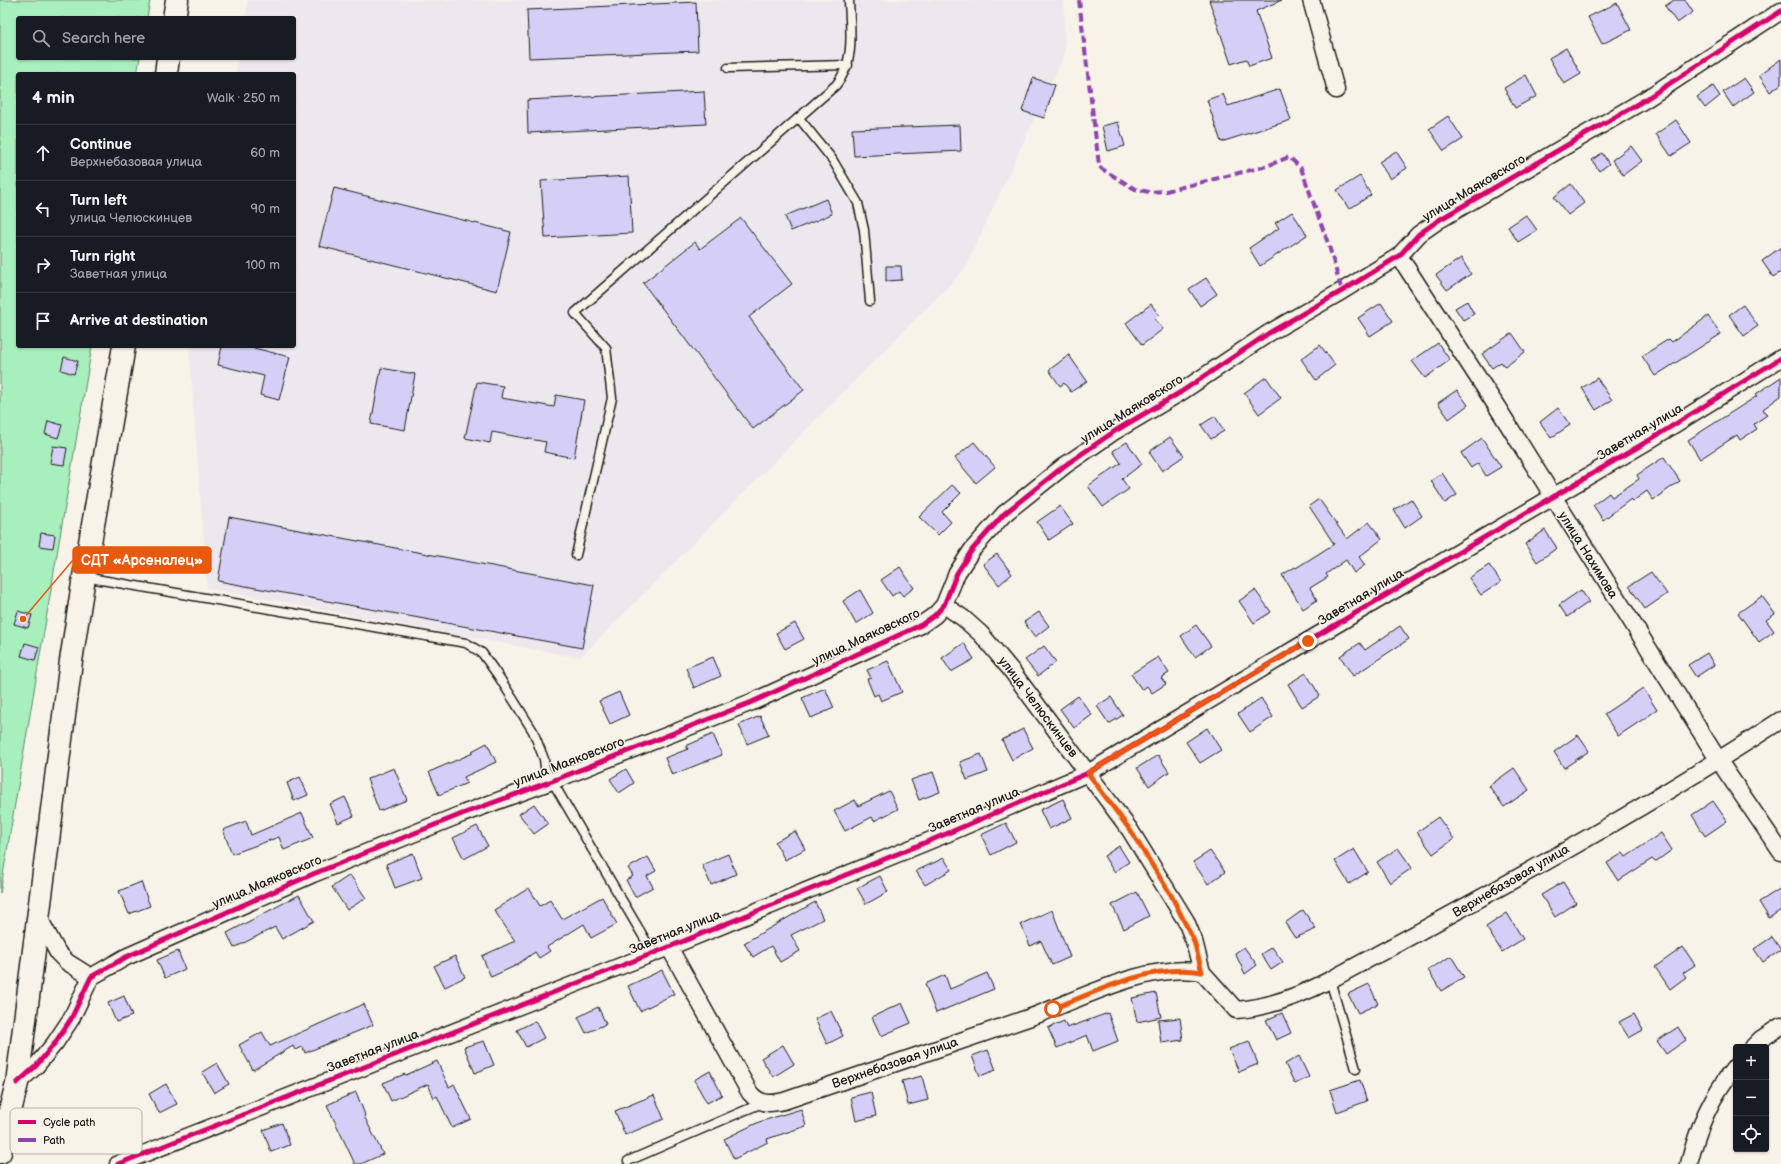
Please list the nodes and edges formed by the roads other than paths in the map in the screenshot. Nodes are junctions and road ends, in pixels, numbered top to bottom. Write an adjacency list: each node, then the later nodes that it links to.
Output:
1 (177, 0): 5 (street)
2 (849, 0): 7 (lane)
3 (1311, 0): 10 (street)
4 (1781, 11): 12 (street, улица Маяковского)
5 (174, 16)
6 (168, 60): 9 (street)
7 (848, 65): 8 (lane); 11 (lane)
8 (728, 68)
9 (166, 72)
10 (1336, 90)
11 (799, 118): 13 (lane); 17 (lane)
12 (1399, 256): 16 (street, улица Нахимова); 19 (street, улица Маяковского)
13 (870, 301)
14 (124, 348): 18 (street)
15 (1781, 358): 16 (street, Заветная улица)
16 (1552, 497): 21 (street, улица Нахимова); 22 (street, Заветная улица)
17 (576, 554)
18 (84, 577): 23 (lane); 25 (street)
19 (944, 605): 22 (street, улица Челюскинцев); 23 (street, улица Маяковского)
20 (1781, 720): 21 (street, Верхнебазовая улица)
21 (1719, 761): 24 (street, улица Нахимова); 30 (street, Верхнебазовая улица)
22 (1088, 773): 26 (street, Заветная улица); 28 (street, улица Челюскинцев)
23 (552, 781): 27 (lane); 29 (street, улица Маяковского)
24 (1781, 852)
25 (38, 916): 29 (street); 36 (street)
26 (669, 947): 27 (street, Заветная улица); 37 (street)
27 (653, 953): 42 (street, Заветная улица)
28 (1202, 972): 31 (street, улица Челюскинцев); 37 (street, Верхнебазовая улица)
29 (91, 977): 36 (street)
30 (1330, 980): 31 (street, Верхнебазовая улица); 34 (lane)
31 (1229, 1004)
32 (1781, 1026): 33 (street)
33 (1756, 1044)
34 (1356, 1068)
35 (1733, 1070): 43 (street)
36 (17, 1083): 38 (street)
37 (762, 1103): 41 (lane)
38 (11, 1108)
39 (10, 1111): 40 (street)
40 (0, 1152)
41 (628, 1161)
42 (118, 1164)
43 (1689, 1164)

